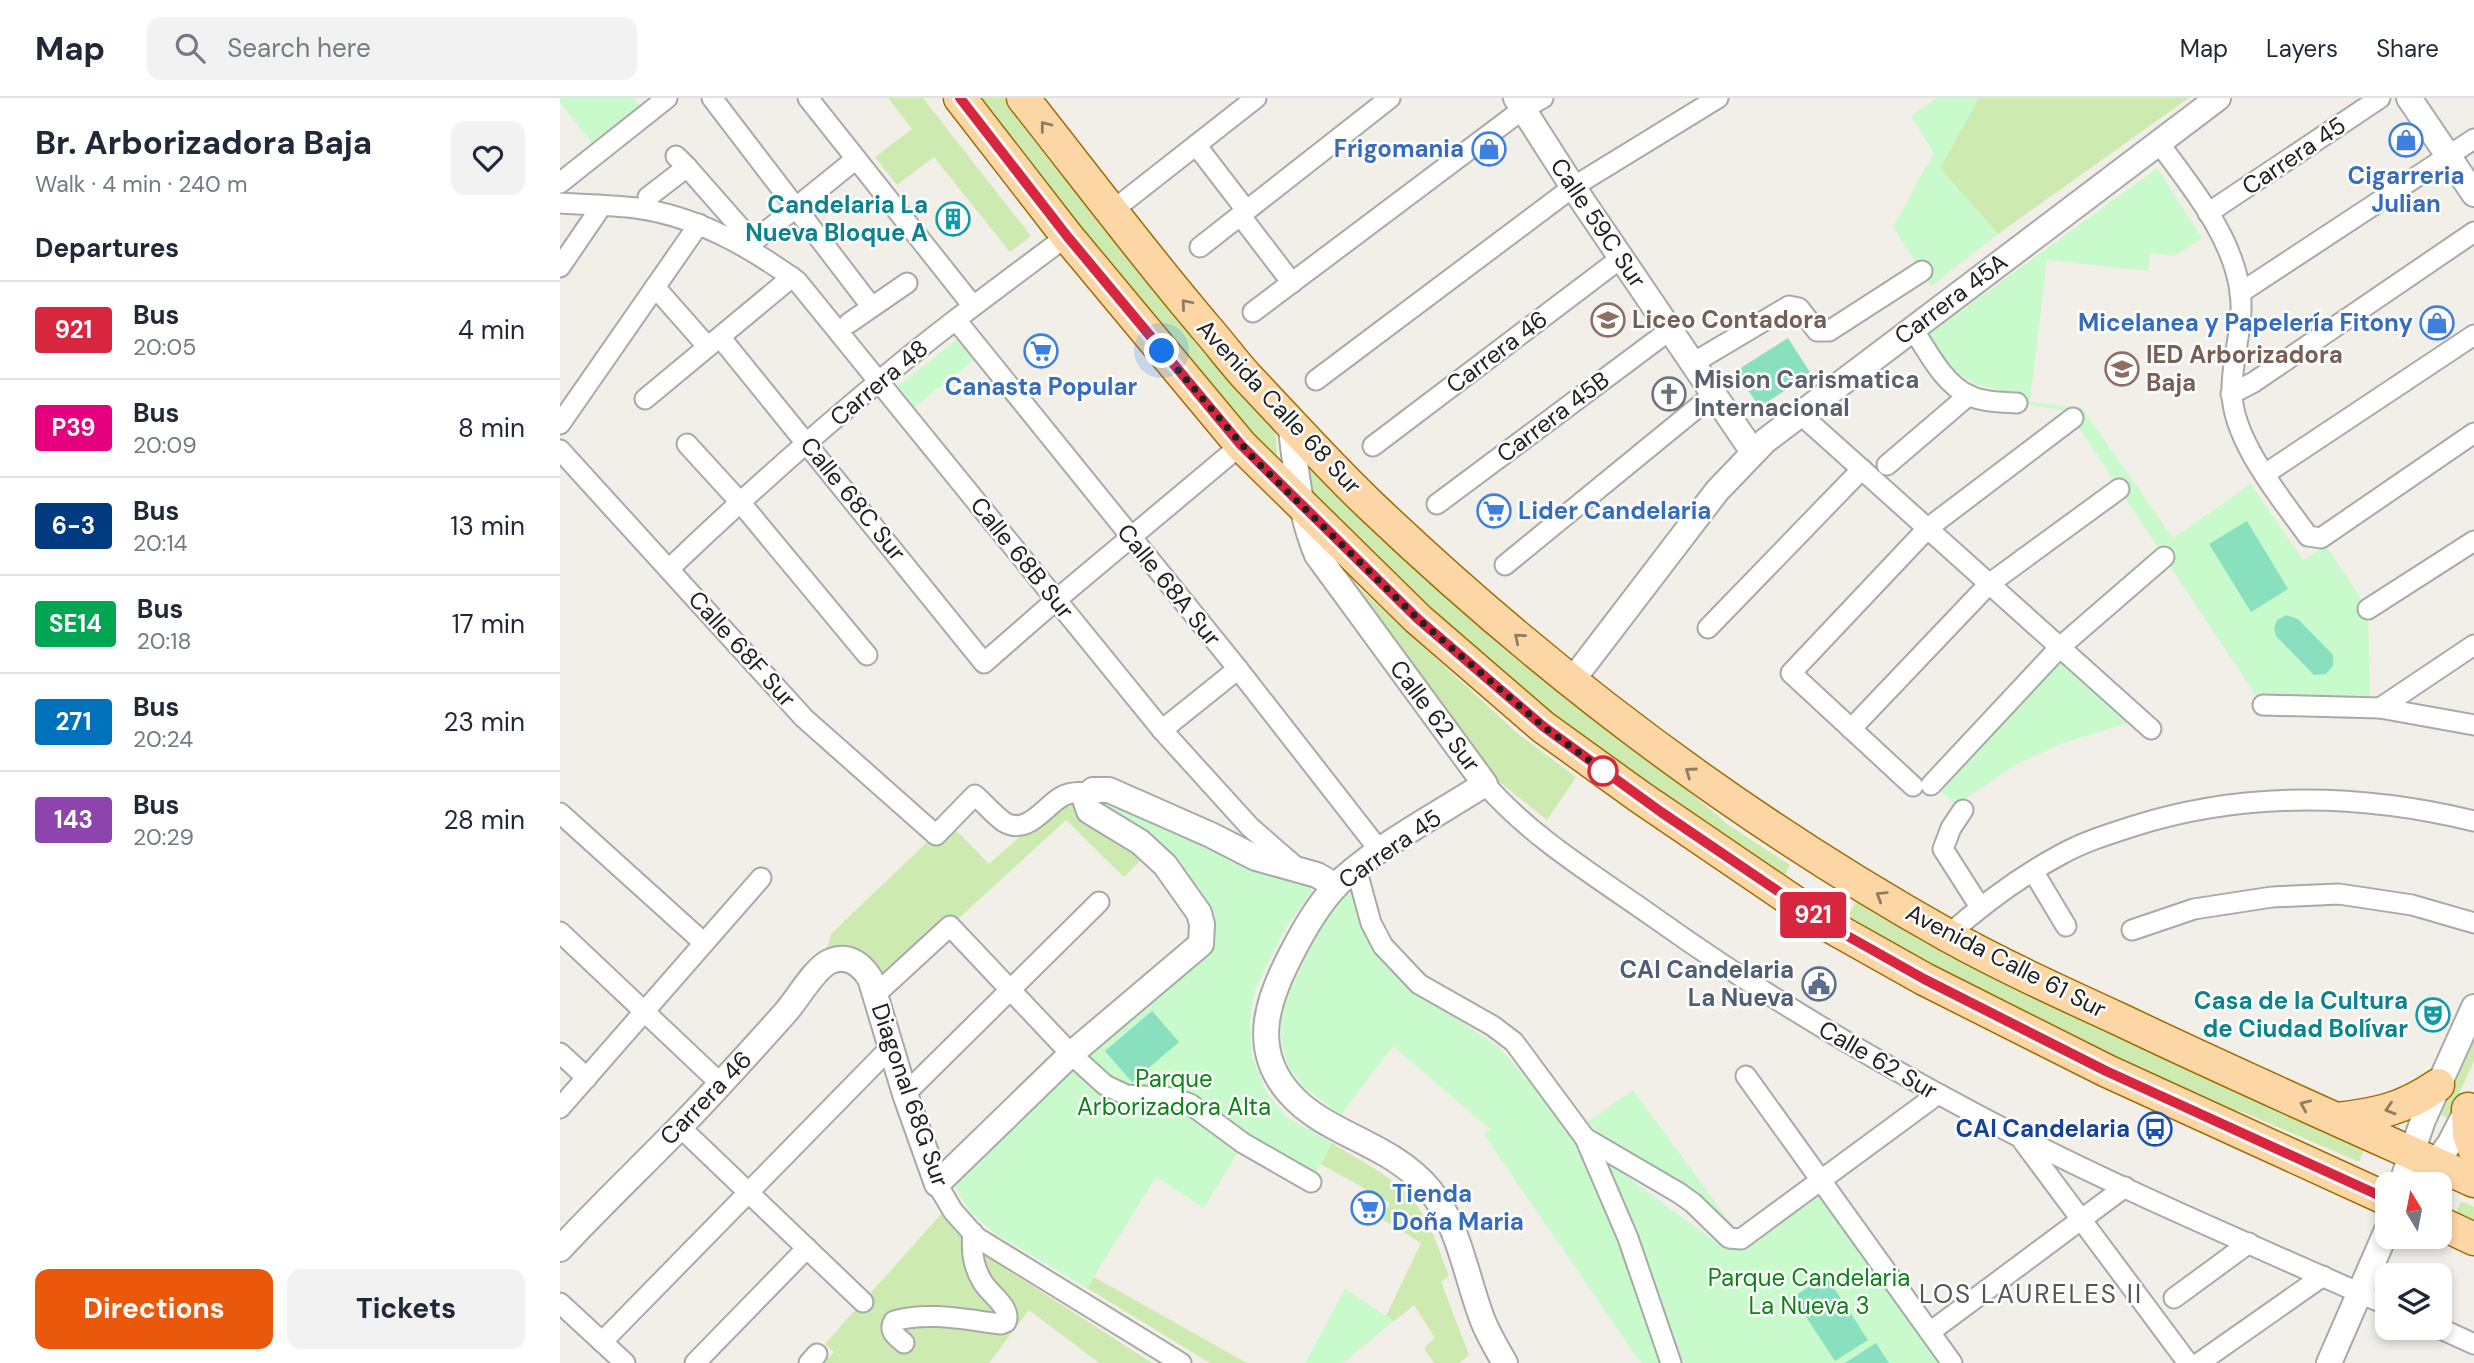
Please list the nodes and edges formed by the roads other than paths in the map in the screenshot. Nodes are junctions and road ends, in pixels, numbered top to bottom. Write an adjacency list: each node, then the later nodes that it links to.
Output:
1 (667, 98): 18 (street)
2 (712, 98): 24 (street)
3 (808, 98): 17 (street)
4 (960, 98): 30 (main road, Avenida Calle 68 Sur)
5 (1023, 98): 25 (main road, Avenida Calle 68 Sur, one-way to 5)
6 (1256, 98): 15 (street)
7 (1390, 98): 26 (street)
8 (1718, 98): 19 (street)
9 (2218, 98): 14 (street, Carrera 45A)
10 (2380, 98): 27 (street, Carrera 45)
11 (2410, 98): 16 (street)
12 (1528, 102): 19 (street, Calle 59C Sur); 38 (street)
13 (2474, 139): 16 (street)
14 (2159, 143): 27 (street); 46 (street, Carrera 45A)
15 (1196, 145): 25 (street); 26 (street)
16 (2448, 155): 20 (street); 40 (street)
17 (856, 159): 24 (street); 42 (street)
18 (560, 183)
19 (1573, 187): 33 (street, Calle 59C Sur); 52 (street)
20 (2474, 194)
21 (648, 197): 31 (street, Calle 68B Sur)
22 (560, 203): 23 (street)
23 (601, 207): 28 (street); 34 (street)
24 (797, 207): 31 (street); 41 (street)
25 (1112, 211): 51 (main road, Avenida Calle 68 Sur, one-way to 25)
26 (1243, 213): 32 (street); 38 (street)
27 (2208, 213): 40 (street)
28 (699, 224): 31 (street); 39 (street)
29 (2474, 232): 55 (street)
30 (1067, 236): 42 (street, Carrera 48); 59 (main road, Avenida Calle 68 Sur)
31 (750, 244): 36 (street, Calle 68B Sur)
32 (1199, 247)
33 (1621, 258): 47 (street, Calle 59C Sur); 68 (street, Carrera 46)
34 (560, 267)
35 (1922, 271): 50 (street)
36 (792, 277): 49 (street); 53 (street, Calle 68B Sur)
37 (907, 283): 41 (street)
38 (1292, 283): 43 (street)
39 (655, 287): 49 (street, Calle 68C Sur); 63 (street)
40 (2240, 293): 55 (street)
41 (871, 306): 45 (street)
42 (973, 306): 44 (street, Carrera 48)
43 (1253, 312)
44 (956, 320): 53 (street, Carrera 48); 79 (street, Calle 68A Sur)
45 (849, 323)
46 (1912, 328): 56 (street); 60 (street, Carrera 45A)
47 (1670, 330): 50 (street, Calle 59C Sur); 76 (street, Carrera 45B)
48 (2474, 335): 73 (street)
49 (713, 341): 57 (street); 65 (street, Calle 68C Sur)
50 (1693, 363): 54 (street, Calle 59C Sur)
51 (1246, 376): 59 (main road); 62 (main road, Avenida Calle 68 Sur)
52 (1317, 380)
53 (878, 382): 65 (street, Carrera 48); 85 (street, Calle 68B Sur)
54 (1714, 394): 70 (street, Calle 59C Sur); 82 (street)
55 (2231, 394): 73 (street)
56 (1969, 395): 58 (street); 71 (street)
57 (645, 399)
58 (2017, 403)
59 (1209, 408): 67 (main road, Avenida Calle 68 Sur)
60 (1799, 413): 70 (street, Carrera 45A); 72 (street)
61 (2073, 418): 78 (street)
62 (1290, 422): 77 (street, Calle 62 Sur); 92 (main road, Avenida Calle 68 Sur, one-way to 62)
63 (560, 425)
64 (2474, 433): 73 (street)
65 (808, 443): 75 (street, Carrera 48); 85 (street, Calle 68C Sur)
66 (687, 444): 75 (street)
67 (1241, 445): 77 (main road, Avenida Calle 68 Sur); 79 (street)
68 (1373, 446)
69 (560, 450): 83 (street, Calle 68F Sur)
70 (1753, 452): 92 (street, Carrera 45A)
71 (1887, 465)
72 (1863, 469): 78 (street); 87 (street)
73 (2265, 474)
74 (2119, 489): 84 (street)
75 (740, 502): 83 (street, Carrera 48); 90 (street)
76 (1437, 504)
77 (1301, 507): 99 (street, Calle 62 Sur); 113 (main road, Avenida Calle 68 Sur)
78 (1927, 528): 84 (street); 96 (street)
79 (1130, 538): 85 (street); 91 (street, Calle 68A Sur)
80 (2474, 541): 86 (street)
81 (2164, 557): 89 (street)
82 (1505, 565)
83 (670, 568): 100 (street, Calle 68F Sur)
84 (1989, 584): 89 (street); 96 (street)
85 (1056, 600): 98 (street, Calle 68B Sur)
86 (2368, 609)
87 (1708, 628)
88 (2474, 645): 94 (street)
89 (2060, 648): 96 (street); 97 (street)
90 (867, 655)
91 (1238, 669): 98 (street); 104 (street, Calle 68A Sur)
92 (1572, 682): 105 (main road, Avenida Calle 61 Sur, one-way to 92)
93 (2263, 705): 94 (street)
94 (2380, 708): 95 (street)
95 (2474, 725)
96 (1851, 729)
97 (2151, 729)
98 (1162, 730): 107 (street, Calle 68B Sur)
99 (1485, 784): 104 (street, Carrera 45); 133 (street, Calle 62 Sur)
100 (1088, 793): 107 (street, Calle 68B Sur); 127 (street)
101 (1963, 810): 112 (street)
102 (560, 813): 119 (street)
103 (2474, 821): 108 (street)
104 (1380, 850): 106 (street, Carrera 45)
105 (1809, 852): 113 (main road); 118 (main road, Avenida Calle 61 Sur, one-way to 105)
106 (1356, 868): 110 (street, Carrera 45); 139 (street)
107 (1297, 869): 110 (street, Calle 68B Sur)
108 (2033, 872): 112 (street); 115 (street)
109 (761, 878): 119 (street)
110 (1336, 886): 171 (street, Carrera 45)
111 (1099, 902): 121 (street)
112 (1980, 907): 118 (street)
113 (1803, 908): 148 (main road)
114 (2474, 923): 116 (street)
115 (2066, 926)
116 (2132, 930)
117 (560, 932): 124 (street)
118 (1948, 935): 136 (main road, Avenida Calle 61 Sur, one-way to 118)
119 (704, 943): 124 (street)
120 (853, 961): 122 (street, Diagonal 68G Sur); 130 (street, Carrera 46)
121 (1010, 990): 122 (street); 127 (street); 132 (street)
122 (876, 994): 125 (street, Diagonal 68G Sur)
123 (2474, 1007): 131 (street)
124 (645, 1012): 129 (street); 130 (street)
125 (891, 1047): 132 (street, Diagonal 68G Sur); 147 (street)
126 (560, 1053): 129 (street)
127 (1071, 1054): 144 (street); 145 (street)
128 (1746, 1076): 142 (street)
129 (587, 1078): 135 (street)
130 (721, 1084): 137 (street, Carrera 46)
131 (2438, 1085): 136 (main road, one-way to 136); 141 (street)
132 (905, 1094): 145 (street, Diagonal 68G Sur)
133 (1938, 1094): 138 (street, Calle 62 Sur); 142 (street)
134 (2471, 1102): 140 (main road); 141 (street)
135 (560, 1108)
136 (2337, 1119): 141 (main road, Avenida Calle 61 Sur)
137 (680, 1127): 147 (street); 155 (street, Carrera 46)
138 (2020, 1136): 146 (street, Calle 62 Sur); 149 (street)
139 (1585, 1138): 142 (street); 172 (street)
140 (2474, 1149)
141 (2422, 1167): 143 (main road, Avenida Calle 61 Sur)
142 (1821, 1181): 163 (street)
143 (2474, 1181)
144 (1311, 1182)
145 (937, 1184): 151 (street, Diagonal 68G Sur)
146 (2125, 1187): 149 (street); 153 (street, Calle 62 Sur)
147 (748, 1192): 154 (street); 165 (street)
148 (2375, 1193)
149 (2081, 1219): 163 (street); 174 (street)
150 (2452, 1229): 152 (main road)
151 (973, 1233): 166 (street); 170 (street, Diagonal 68G Sur)
152 (2474, 1239)
153 (2249, 1243): 157 (street, Calle 62 Sur); 159 (street)
154 (807, 1248): 161 (street); 169 (street)
155 (560, 1249)
156 (2378, 1250): 158 (street)
157 (2323, 1276): 158 (street, Calle 62 Sur); 175 (street)
158 (2360, 1293): 160 (street, Calle 62 Sur); 176 (street)
159 (2174, 1298)
160 (2375, 1300)
161 (863, 1302)
162 (560, 1303): 165 (street)
163 (1930, 1332): 173 (street)
164 (2452, 1334): 167 (street)
165 (602, 1342): 168 (street)
166 (904, 1343)
167 (2474, 1344)
168 (625, 1363)
169 (695, 1363)
170 (1181, 1363)
171 (1505, 1363)
172 (1671, 1363)
173 (1952, 1363)
174 (2188, 1363)
175 (2199, 1363)
176 (2329, 1363)

